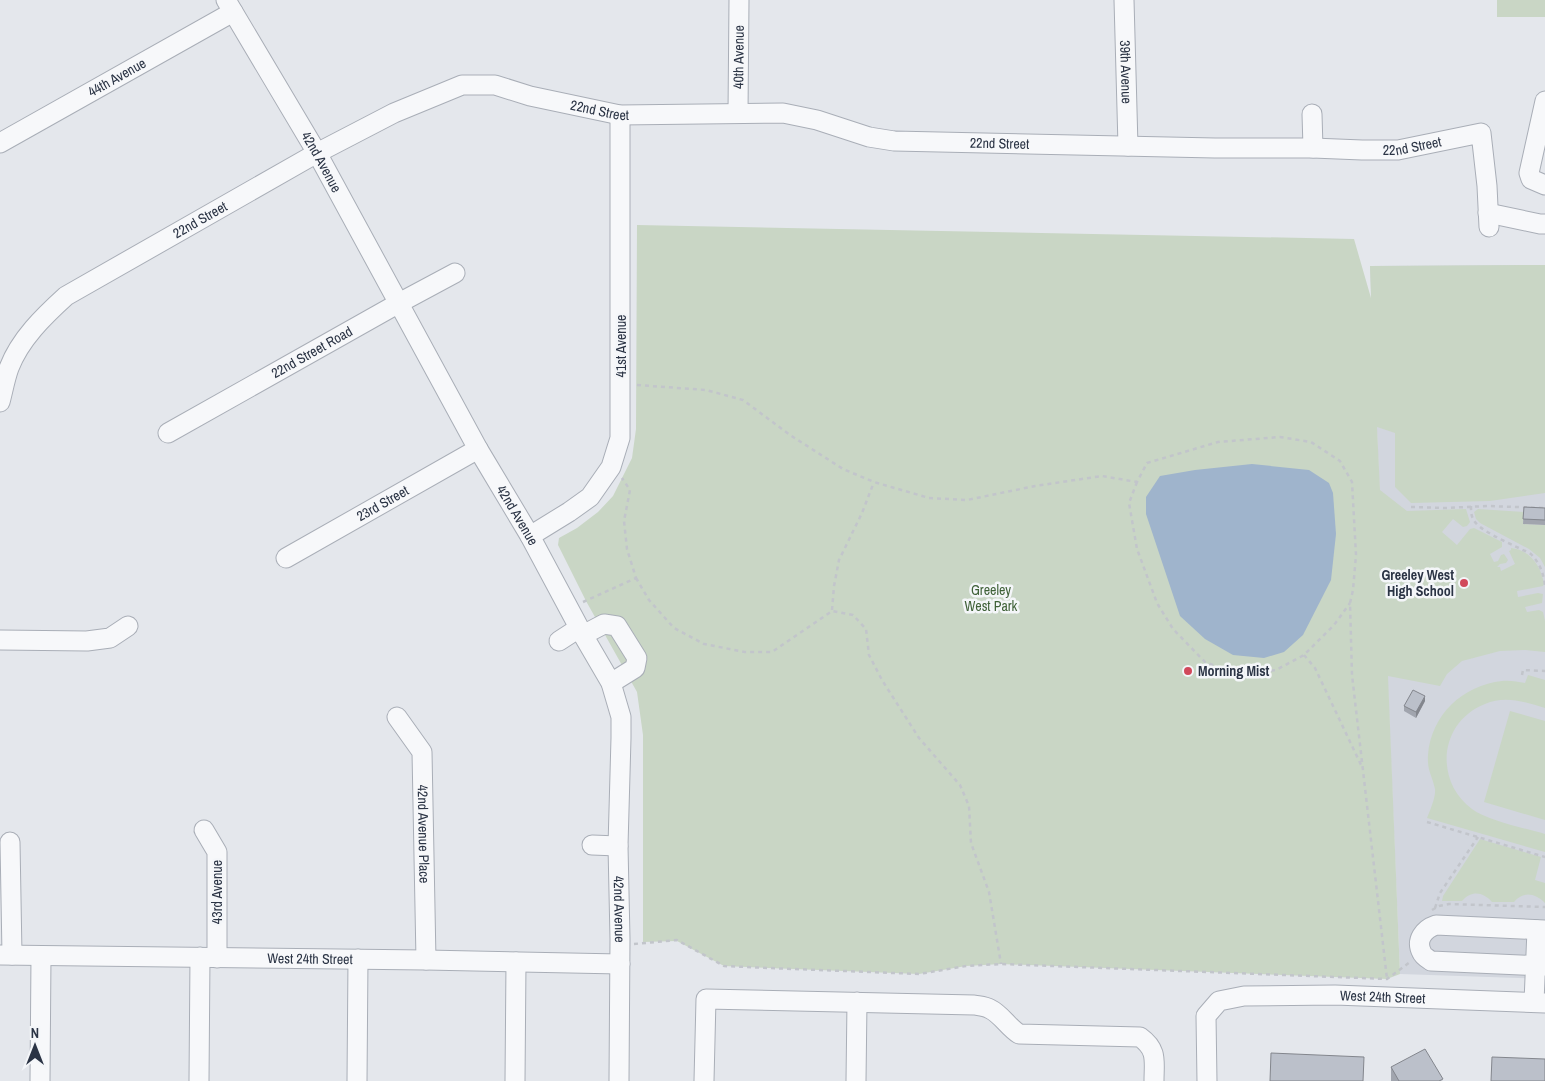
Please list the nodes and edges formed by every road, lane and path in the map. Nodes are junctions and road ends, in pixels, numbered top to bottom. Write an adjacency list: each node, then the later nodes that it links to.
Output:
1 (738, 0): 5 (street, 40th Avenue)
2 (1124, 0): 9 (street, 39th Avenue)
3 (230, 6): 8 (street, 44th Avenue); 11 (street, 42nd Avenue)
4 (1545, 101): 12 (street)
5 (738, 113): 7 (street, 22nd Street); 9 (street, 22nd Street)
6 (1312, 114): 10 (street)
7 (620, 115): 11 (street, 22nd Street); 20 (street, 41st Avenue)
8 (0, 143)
9 (1128, 146): 10 (street, 22nd Street)
10 (1313, 148): 13 (street, 22nd Street)
11 (317, 153): 15 (street, 42nd Avenue); 17 (street, 22nd Street)
12 (1545, 185)
13 (1545, 224)
14 (455, 273): 15 (street, 22nd Street Road)
15 (399, 303): 18 (street, 22nd Street Road); 19 (street, 42nd Avenue)
16 (637, 385): 21 (path)
17 (0, 402)
18 (168, 434)
19 (478, 449): 26 (street, 42nd Avenue); 27 (street, 23rd Street)
20 (611, 467): 26 (street, 41st Avenue); 28 (path)
21 (874, 482): 22 (path); 33 (path)
22 (1137, 482): 31 (path); 38 (path)
23 (1411, 506): 24 (path)
24 (1471, 506): 25 (path); 29 (path)
25 (1545, 508)
26 (530, 536): 32 (street, 42nd Avenue)
27 (286, 558)
28 (636, 578): 32 (path); 33 (path)
29 (1545, 578): 30 (path)
30 (1545, 585)
31 (1350, 603): 38 (path); 43 (path)
32 (569, 609): 35 (street, 42nd Avenue)
33 (832, 611): 60 (path)
34 (128, 626): 36 (street)
35 (581, 631): 37 (street); 41 (street, 42nd Avenue); 41 (street)
36 (0, 640)
37 (559, 640)
38 (1304, 655): 43 (path)
39 (1545, 671): 40 (path)
40 (1522, 675)
41 (611, 683): 49 (street, 42nd Avenue)
42 (397, 717): 58 (street, 42nd Avenue Place)
43 (1363, 769): 60 (path)
44 (1428, 822): 46 (path)
45 (204, 830): 56 (street, 43rd Avenue)
46 (1478, 837): 50 (path); 51 (path)
47 (10, 842): 53 (street)
48 (592, 845): 49 (street)
49 (618, 846): 54 (street, 42nd Avenue)
50 (1545, 857)
51 (1431, 927): 52 (street); 61 (street)
52 (1541, 930): 61 (street)
53 (6, 955): 55 (street, West 24th Street)
54 (620, 955): 59 (street, West 24th Street); 60 (path); 68 (street, 42nd Avenue)
55 (41, 956): 56 (street, West 24th Street); 64 (street)
56 (208, 958): 57 (street, West 24th Street); 65 (street, 43rd Avenue)
57 (358, 959): 58 (street, West 24th Street); 66 (street)
58 (426, 960): 59 (street, West 24th Street)
59 (516, 962): 67 (street)
60 (1001, 964)
61 (1540, 966): 63 (street)
62 (857, 1002): 69 (street); 70 (street); 71 (street)
63 (1540, 1002): 72 (street, West 24th Street)
64 (40, 1081)
65 (199, 1081)
66 (357, 1081)
67 (515, 1081)
68 (619, 1081)
69 (704, 1081)
70 (856, 1081)
71 (1154, 1081)
72 (1207, 1081)

